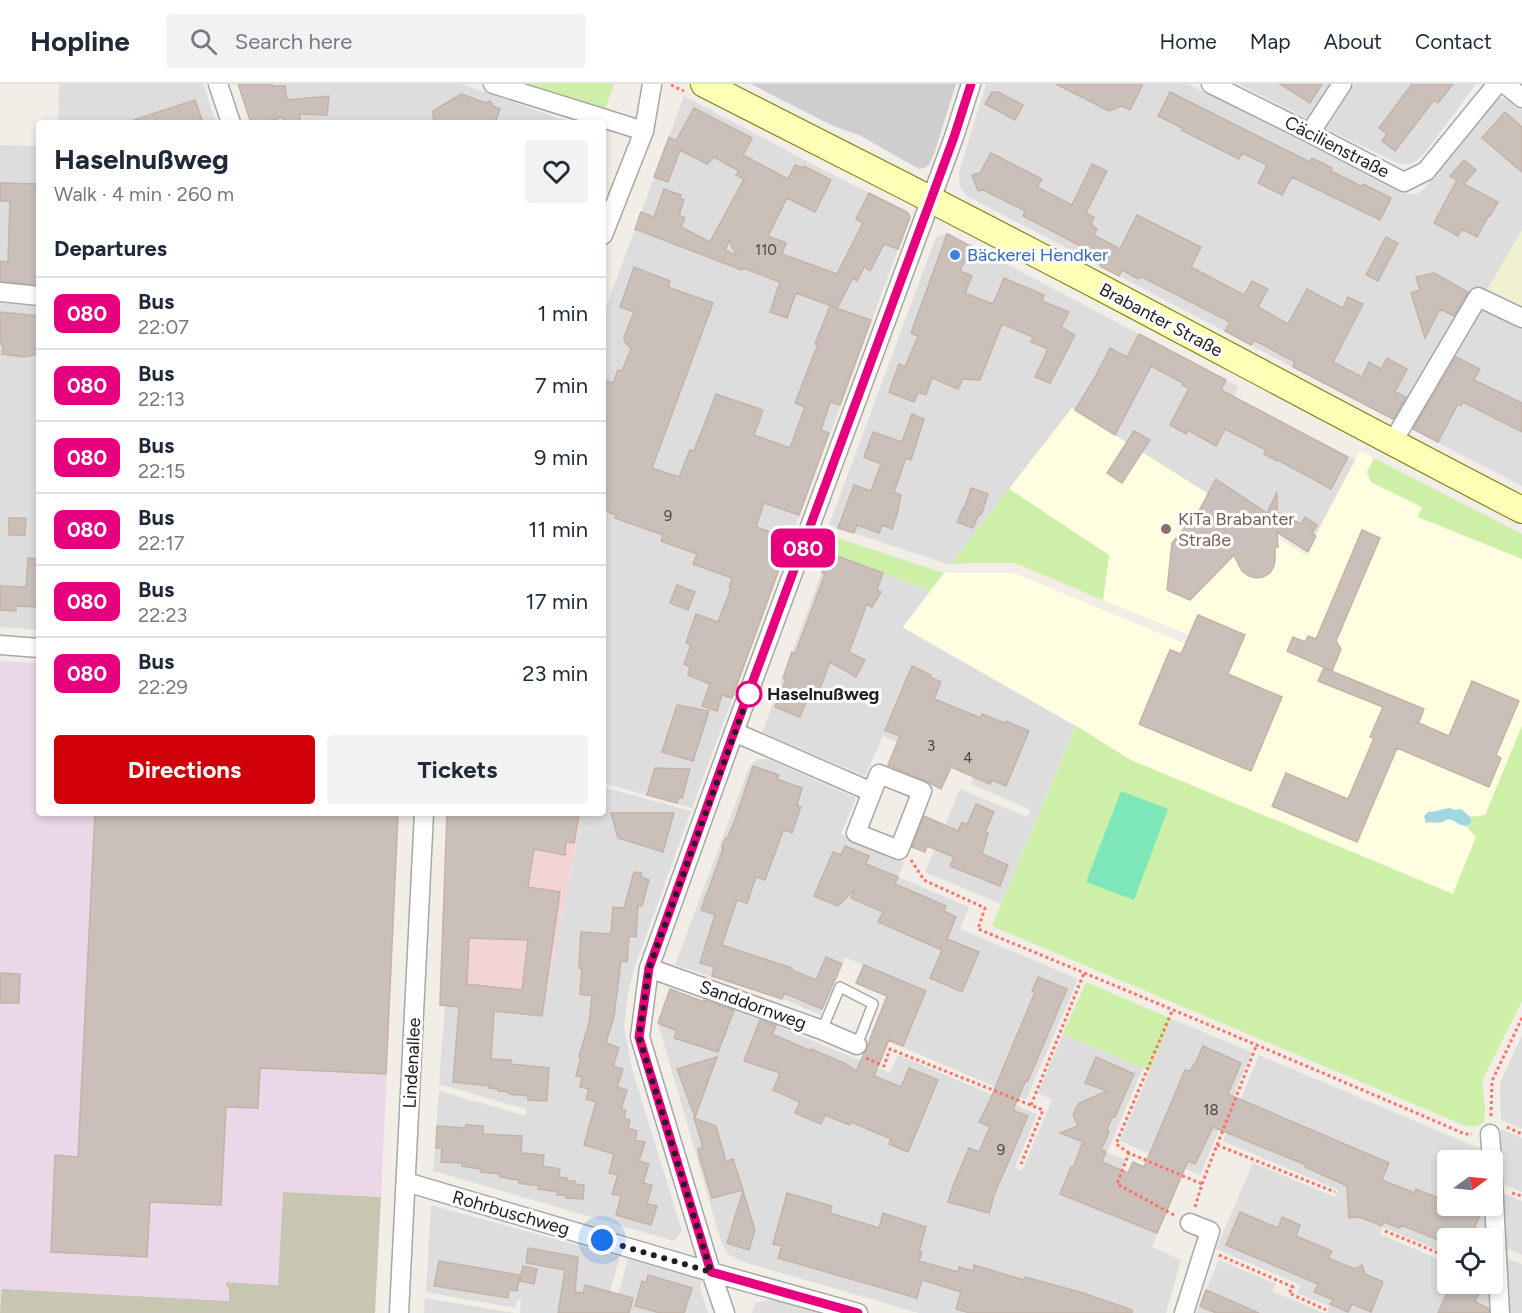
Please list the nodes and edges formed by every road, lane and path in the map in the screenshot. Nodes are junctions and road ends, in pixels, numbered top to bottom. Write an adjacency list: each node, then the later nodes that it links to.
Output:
1 (218, 84): 11 (street)
2 (493, 84): 12 (street)
3 (652, 84): 12 (street)
4 (704, 84): 14 (main road, Brabanter Straße)
5 (971, 84): 14 (street)
6 (1211, 84): 13 (street, Cäcilienstraße)
7 (1342, 84): 13 (street)
8 (1497, 84): 13 (street, Cäcilienstraße)
9 (1505, 84): 10 (street)
10 (1522, 98)
11 (230, 120)
12 (644, 131): 15 (street)
13 (1310, 133)
14 (931, 200): 19 (main road, Brabanter Straße); 23 (street)
15 (606, 227)
16 (0, 292): 17 (street)
17 (36, 296)
18 (1522, 318): 19 (street)
19 (1392, 443): 20 (main road, Brabanter Straße)
20 (1522, 510)
21 (0, 645): 22 (street)
22 (36, 648)
23 (734, 732): 24 (street); 27 (street)
24 (872, 792): 26 (street); 26 (street)
25 (424, 816): 40 (street, Lindenallee)
26 (899, 850): 28 (path)
27 (649, 968): 31 (street, Sanddornweg); 48 (street)
28 (1084, 973): 29 (path); 34 (path)
29 (1172, 1011): 33 (path); 38 (path)
30 (1522, 1018): 35 (path)
31 (822, 1030): 32 (street, Sanddornweg); 32 (lane)
32 (856, 1044): 34 (path)
33 (1257, 1044): 35 (path); 36 (path)
34 (1031, 1105): 39 (path)
35 (1491, 1134): 37 (street)
36 (1218, 1145): 41 (path); 42 (path)
37 (1492, 1150)
38 (1129, 1153): 41 (path); 44 (path)
39 (1021, 1164)
40 (406, 1182): 48 (street, Rohrbuschweg); 50 (street, Lindenallee)
41 (1202, 1184): 44 (path)
42 (1335, 1192)
43 (1495, 1216): 54 (street)
44 (1190, 1223): 46 (street)
45 (1385, 1231): 47 (path)
46 (1204, 1248): 49 (path); 53 (street)
47 (1437, 1252)
48 (711, 1272): 51 (street); 52 (street, Rohrbuschweg)
49 (1326, 1310)
50 (399, 1313)
51 (725, 1313)
52 (858, 1313)
53 (1184, 1313)
54 (1500, 1313)

